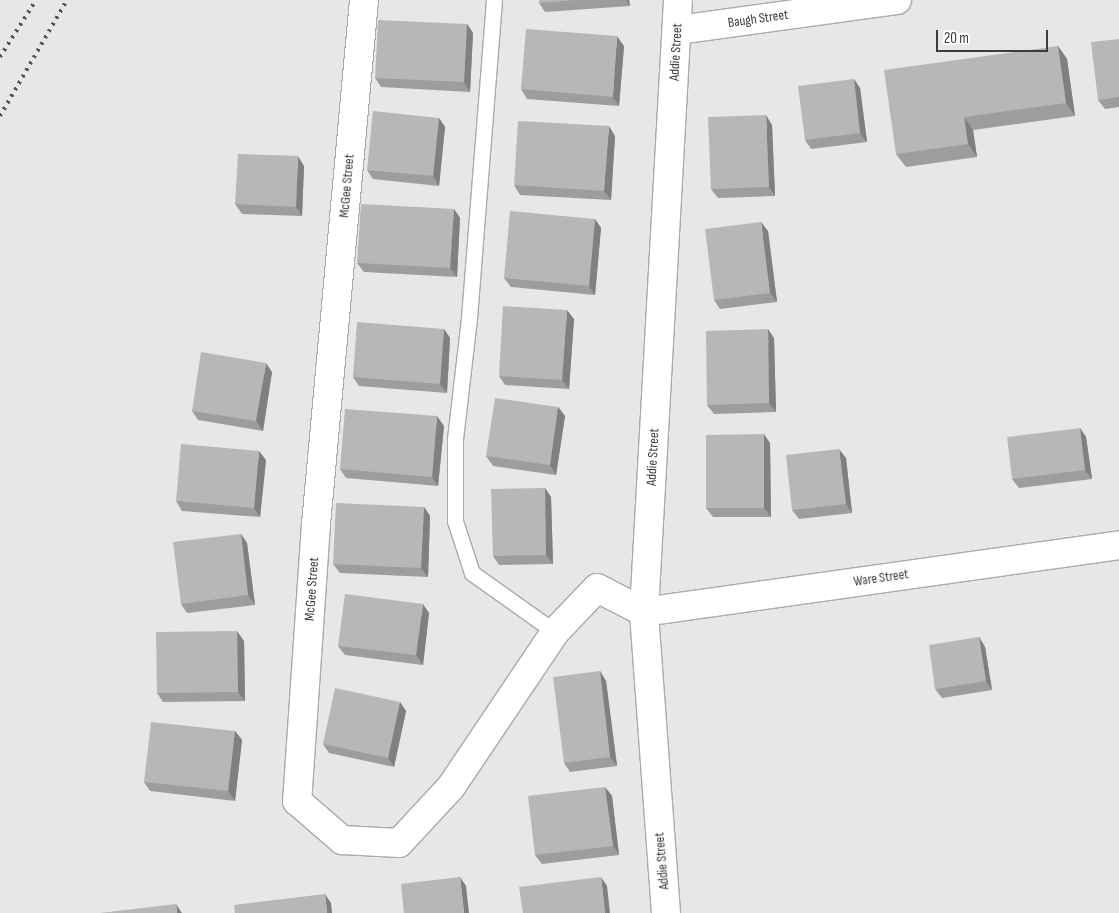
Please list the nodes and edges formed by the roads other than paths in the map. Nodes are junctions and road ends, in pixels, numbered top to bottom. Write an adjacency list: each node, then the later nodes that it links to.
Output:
1 (364, 0): 8 (street, McGee Street)
2 (494, 0): 8 (lane)
3 (678, 0): 5 (street, Addie Street)
4 (897, 0): 5 (street, Baugh Street)
5 (678, 30): 7 (street, Addie Street)
6 (1119, 545): 7 (street, Ware Street)
7 (644, 612): 8 (street, McGee Street); 9 (street, Addie Street)
8 (554, 632)
9 (666, 913)

